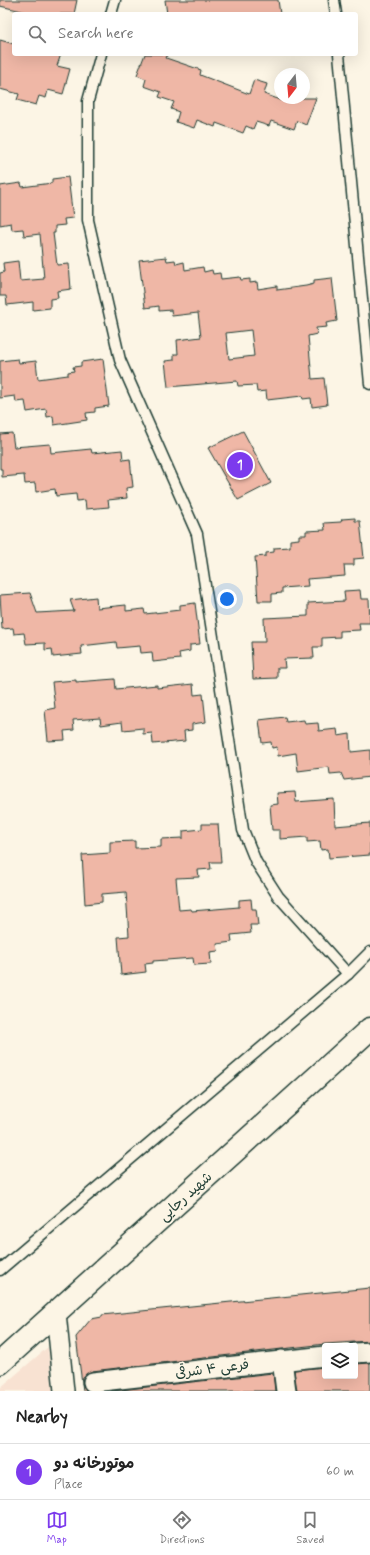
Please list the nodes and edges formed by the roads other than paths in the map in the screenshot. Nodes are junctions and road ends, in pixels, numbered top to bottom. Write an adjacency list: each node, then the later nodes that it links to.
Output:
1 (115, 0): 3 (lane)
2 (334, 0): 4 (lane)
3 (112, 12)
4 (336, 12)
5 (100, 56): 9 (lane)
6 (339, 56): 7 (lane)
7 (370, 384)
8 (370, 952): 9 (lane)
9 (348, 974): 11 (lane)
10 (370, 1029): 12 (street, شهید رجایی)
11 (0, 1270)
12 (56, 1313): 17 (street, شهید رجایی); 19 (street)
13 (370, 1352): 14 (street)
14 (358, 1353)
15 (322, 1356): 16 (street, فرعی ۴ شرقی)
16 (282, 1360): 18 (street, فرعی ۴ شرقی); 20 (street)
17 (0, 1363)
18 (93, 1382)
19 (64, 1391)
20 (286, 1391)

